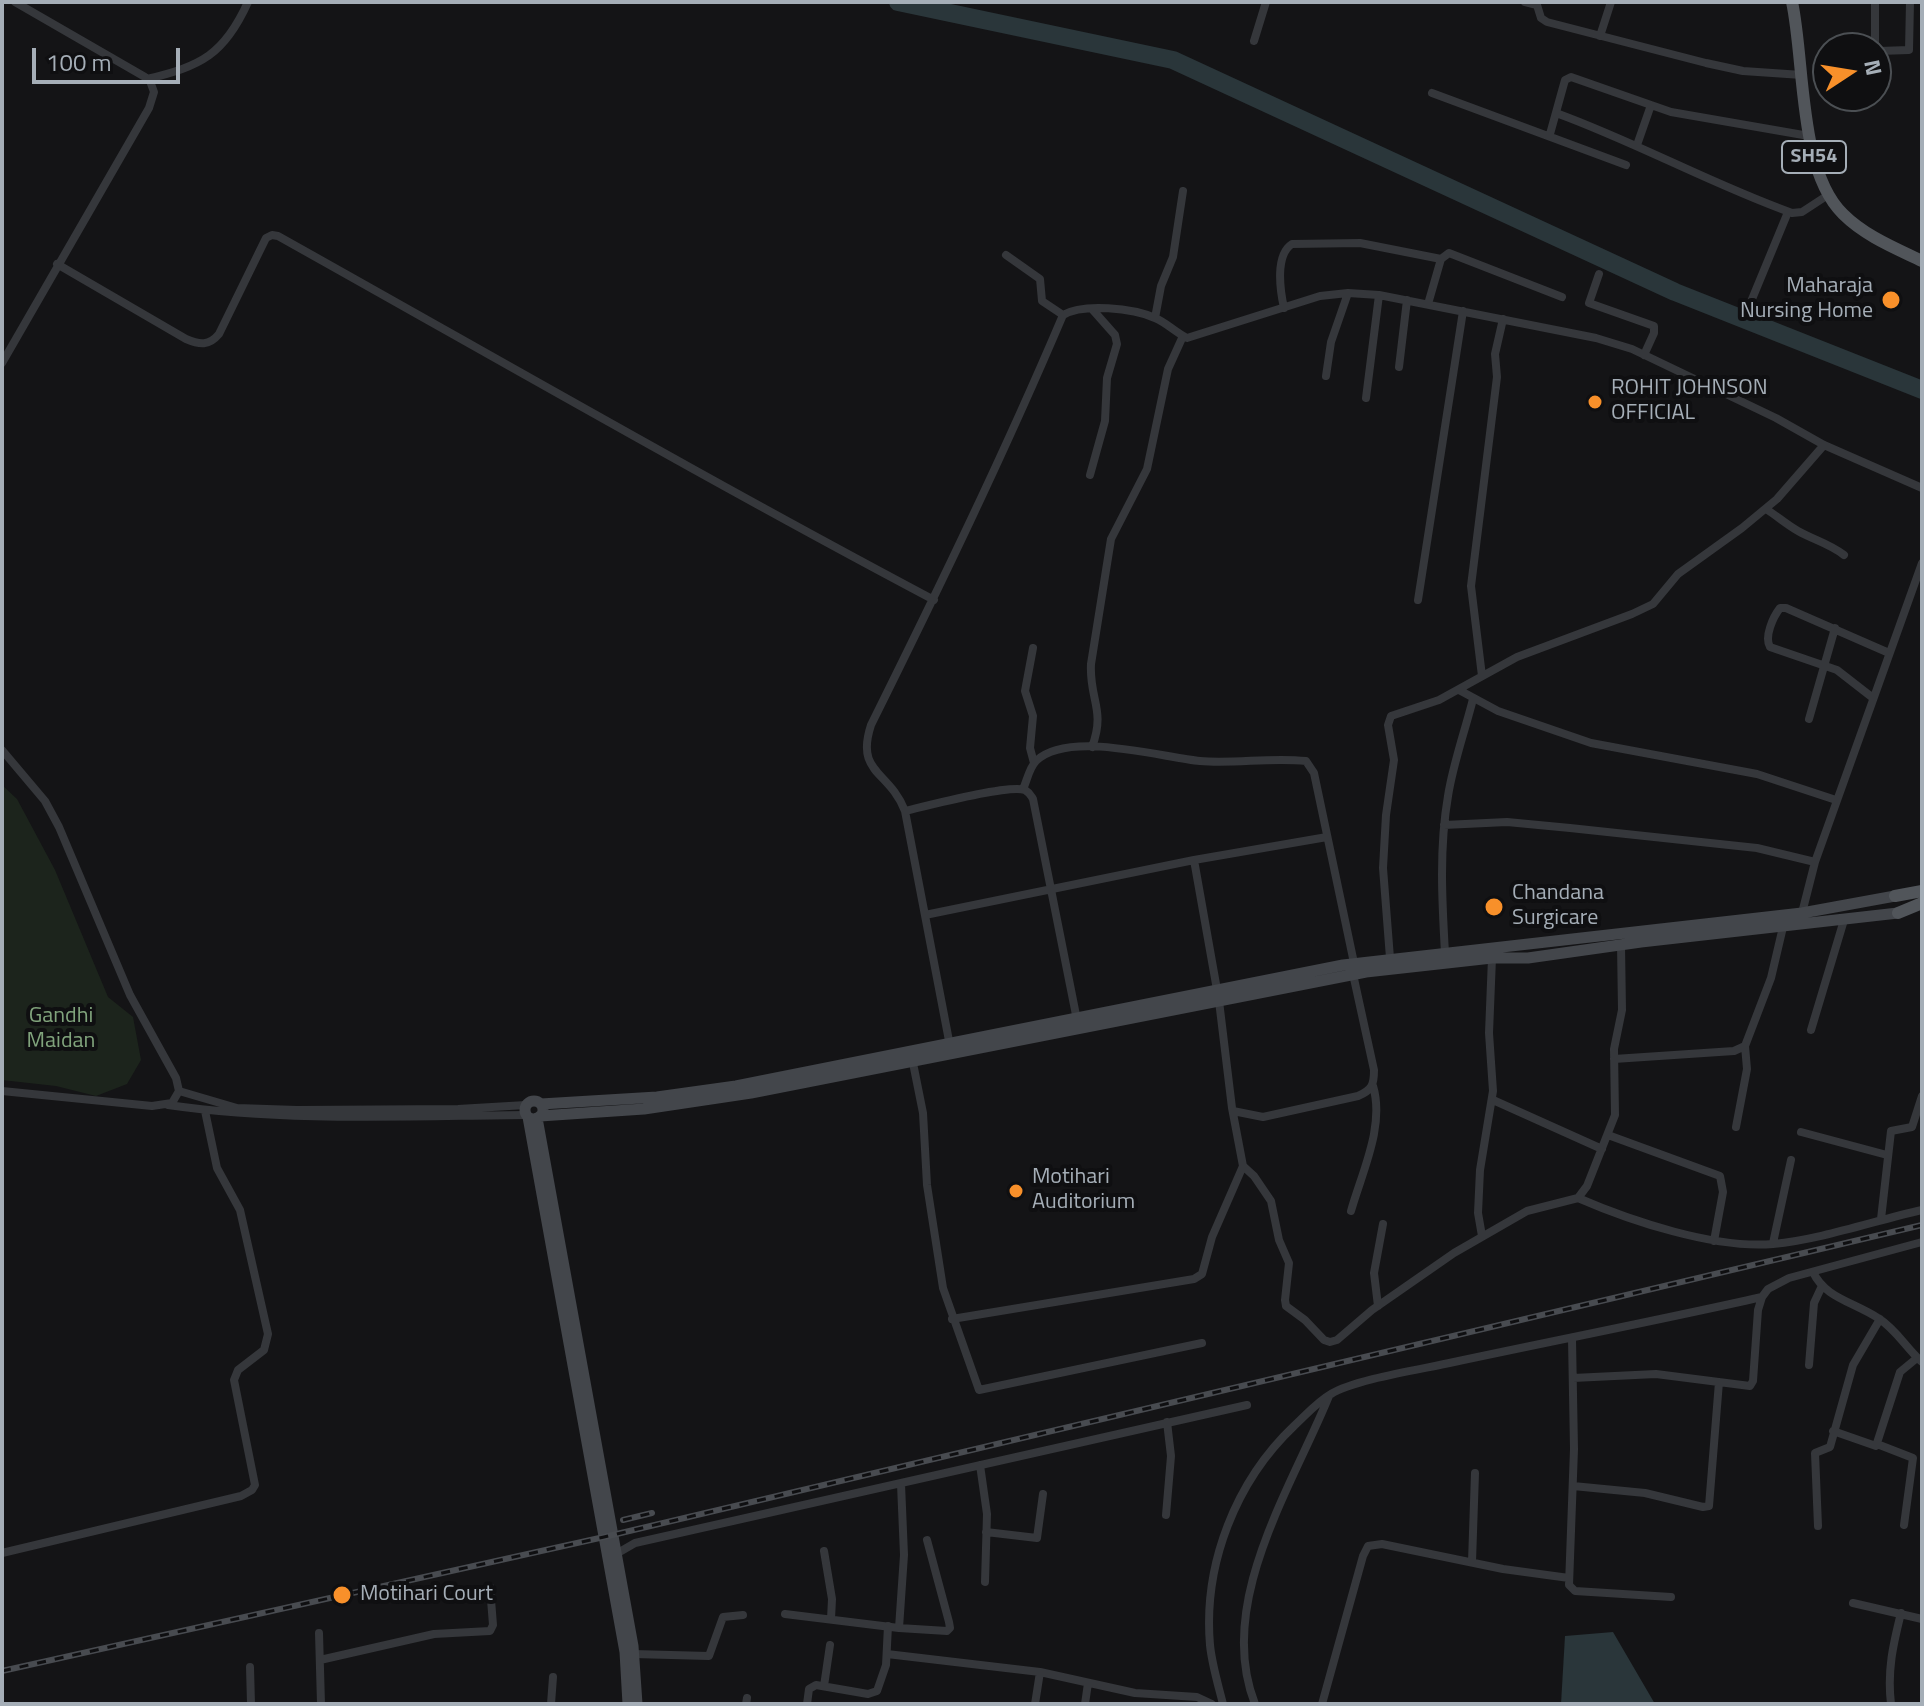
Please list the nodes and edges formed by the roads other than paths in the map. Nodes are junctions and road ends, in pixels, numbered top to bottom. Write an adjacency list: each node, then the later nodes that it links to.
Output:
1 (15, 2): 12 (street)
2 (248, 2): 12 (street)
3 (1266, 2): 10 (street)
4 (1525, 2): 9 (street)
5 (1611, 2): 9 (street)
6 (1792, 2): 11 (main road, SH54)
7 (1875, 2): 8 (street)
8 (1910, 2)
9 (1600, 36): 11 (street)
10 (1254, 41)
11 (1802, 75): 17 (main road, SH54)
12 (147, 79): 26 (street)
13 (1432, 93): 16 (street)
14 (1651, 105): 15 (street); 17 (street); 18 (street)
15 (1556, 113): 16 (street); 18 (street)
16 (1550, 134): 19 (street)
17 (1809, 136): 21 (main road, SH54)
18 (1637, 145): 22 (street)
19 (1626, 165)
20 (1183, 191): 38 (street)
21 (1828, 195): 22 (street); 25 (main road, SH54)
22 (1788, 212): 33 (street)
23 (1006, 255): 37 (street)
24 (1441, 259): 30 (street); 32 (street); 34 (street)
25 (1922, 261)
26 (57, 264): 42 (street); 52 (street)
27 (1599, 274): 41 (street)
28 (1348, 293): 29 (street); 34 (street); 44 (street)
29 (1379, 295): 31 (street); 45 (street)
30 (1562, 297)
31 (1407, 300): 32 (street); 43 (street)
32 (1428, 304): 36 (street)
33 (1750, 304)
34 (1284, 308): 40 (street)
35 (1092, 309): 37 (street); 38 (street); 47 (street)
36 (1463, 311): 39 (street); 53 (street)
37 (1063, 315): 52 (street)
38 (1155, 318): 40 (street)
39 (1503, 319): 41 (street); 58 (street)
40 (1183, 336): 63 (street)
41 (1644, 355): 46 (street)
42 (2, 363)
43 (1399, 367)
44 (1326, 376)
45 (1366, 398)
46 (1824, 445): 48 (street); 49 (street)
47 (1090, 475)
48 (1922, 488)
49 (1766, 509): 50 (street); 58 (street)
50 (1844, 555)
51 (1922, 563): 56 (street)
52 (934, 600): 68 (street)
53 (1418, 600)
54 (1835, 628): 56 (street); 57 (street); 57 (street)
55 (1033, 648): 65 (street)
56 (1889, 653): 60 (street)
57 (1824, 664): 60 (street); 62 (street)
58 (1482, 676): 59 (street)
59 (1459, 690): 61 (street); 85 (street)
60 (1873, 698): 67 (street)
61 (1473, 699): 67 (street); 69 (street)
62 (1809, 719)
63 (1092, 747): 65 (street); 70 (street)
64 (2, 750): 97 (street)
65 (1034, 763): 66 (street)
66 (1023, 789): 68 (street); 73 (street)
67 (1836, 800): 72 (street)
68 (905, 811): 80 (street)
69 (1444, 825): 72 (street); 84 (street)
70 (1327, 837): 71 (street); 87 (street)
71 (1194, 860): 73 (street); 88 (street)
72 (1815, 862): 78 (street)
73 (1052, 889): 80 (street); 89 (street)
74 (1922, 891): 75 (main road)
75 (1895, 896): 76 (main road); 78 (main road)
76 (1922, 901): 79 (main road)
77 (1922, 911): 79 (main road)
78 (1802, 913): 84 (main road)
79 (1898, 913): 81 (main road)
80 (925, 915): 92 (street)
81 (1844, 920): 82 (main road); 90 (street)
82 (1783, 927): 83 (main road); 91 (street)
83 (1621, 945): 86 (main road); 93 (street)
84 (1445, 953): 85 (main road)
85 (1390, 958): 87 (main road)
86 (1492, 958): 87 (main road); 99 (street)
87 (1353, 969): 88 (main road); 95 (street)
88 (1218, 995): 89 (main road); 102 (street)
89 (1078, 1023): 92 (main road)
90 (1811, 1030)
91 (1745, 1046): 93 (street); 104 (street)
92 (950, 1049): 94 (main road); 103 (main road)
93 (1614, 1059): 106 (street)
94 (913, 1063): 103 (main road); 124 (street)
95 (1373, 1086): 102 (street); 113 (street)
96 (2, 1091): 100 (street)
97 (179, 1091): 100 (street); 103 (street)
98 (1922, 1096): 108 (street)
99 (1493, 1100): 107 (street); 116 (street)
100 (167, 1105): 101 (street)
101 (205, 1111): 103 (street); 148 (street)
102 (1233, 1111): 110 (street)
103 (533, 1112): 149 (main road); 177 (main road)
104 (1736, 1127)
105 (1801, 1132): 108 (street)
106 (1608, 1135): 107 (street); 117 (street)
107 (1602, 1149): 111 (street)
108 (1887, 1155): 114 (street)
109 (1791, 1160): 119 (street)
110 (1243, 1166): 123 (street); 124 (street)
111 (1578, 1198): 116 (street); 117 (street)
112 (1922, 1210): 114 (street)
113 (1351, 1211)
114 (1881, 1219): 119 (street)
115 (1383, 1224): 123 (street)
116 (1482, 1236): 123 (street)
117 (1714, 1241): 119 (street)
118 (1922, 1242): 120 (street)
119 (1773, 1243)
120 (1813, 1272): 121 (street); 122 (street)
121 (1821, 1288): 125 (street); 129 (street)
122 (1762, 1297): 126 (street); 131 (street)
123 (1378, 1306)
124 (952, 1319): 127 (street)
125 (1880, 1319): 128 (street); 135 (street)
126 (1572, 1339): 130 (street); 132 (street)
127 (1202, 1343)
128 (1919, 1360): 136 (street)
129 (1809, 1365)
130 (1573, 1378): 131 (street); 140 (street)
131 (1719, 1382): 140 (street)
132 (1329, 1395): 183 (street); 184 (street)
133 (1247, 1405): 134 (street)
134 (1167, 1422): 137 (street); 142 (street)
135 (1833, 1431): 136 (street); 144 (street)
136 (1877, 1444): 143 (street)
137 (980, 1465): 139 (street); 145 (street)
138 (1475, 1473): 150 (street)
139 (901, 1484): 149 (street); 162 (street)
140 (1573, 1486): 151 (street)
141 (1043, 1494): 145 (street)
142 (1166, 1515)
143 (1904, 1525)
144 (1818, 1526)
145 (986, 1532): 152 (street)
146 (927, 1540): 162 (street)
147 (824, 1551): 159 (street)
148 (2, 1553)
149 (616, 1554): 165 (main road)
150 (1472, 1562): 151 (street); 185 (street)
151 (1569, 1578): 154 (street)
152 (985, 1582)
153 (490, 1587): 167 (street)
154 (1671, 1597)
155 (1853, 1603): 156 (street)
156 (1901, 1613): 160 (street); 186 (street)
157 (785, 1614): 159 (street)
158 (743, 1615): 165 (street)
159 (831, 1619): 161 (street)
160 (1922, 1619)
161 (888, 1626): 162 (street); 166 (street)
162 (899, 1628)
163 (319, 1633): 167 (street)
164 (830, 1645): 172 (street)
165 (633, 1654): 178 (main road)
166 (887, 1654): 169 (street); 172 (street)
167 (320, 1660): 175 (street)
168 (250, 1667): 174 (street)
169 (1040, 1672): 171 (street); 180 (street)
170 (553, 1677): 176 (street)
171 (1088, 1683): 173 (street); 181 (street)
172 (824, 1686): 179 (street)
173 (1162, 1700): 182 (street)
174 (251, 1704)
175 (321, 1704)
176 (551, 1704)
177 (628, 1704)
178 (637, 1704)
179 (807, 1704)
180 (1035, 1704)
181 (1085, 1704)
182 (1212, 1704)
183 (1223, 1704)
184 (1255, 1704)
185 (1322, 1704)
186 (1891, 1704)

